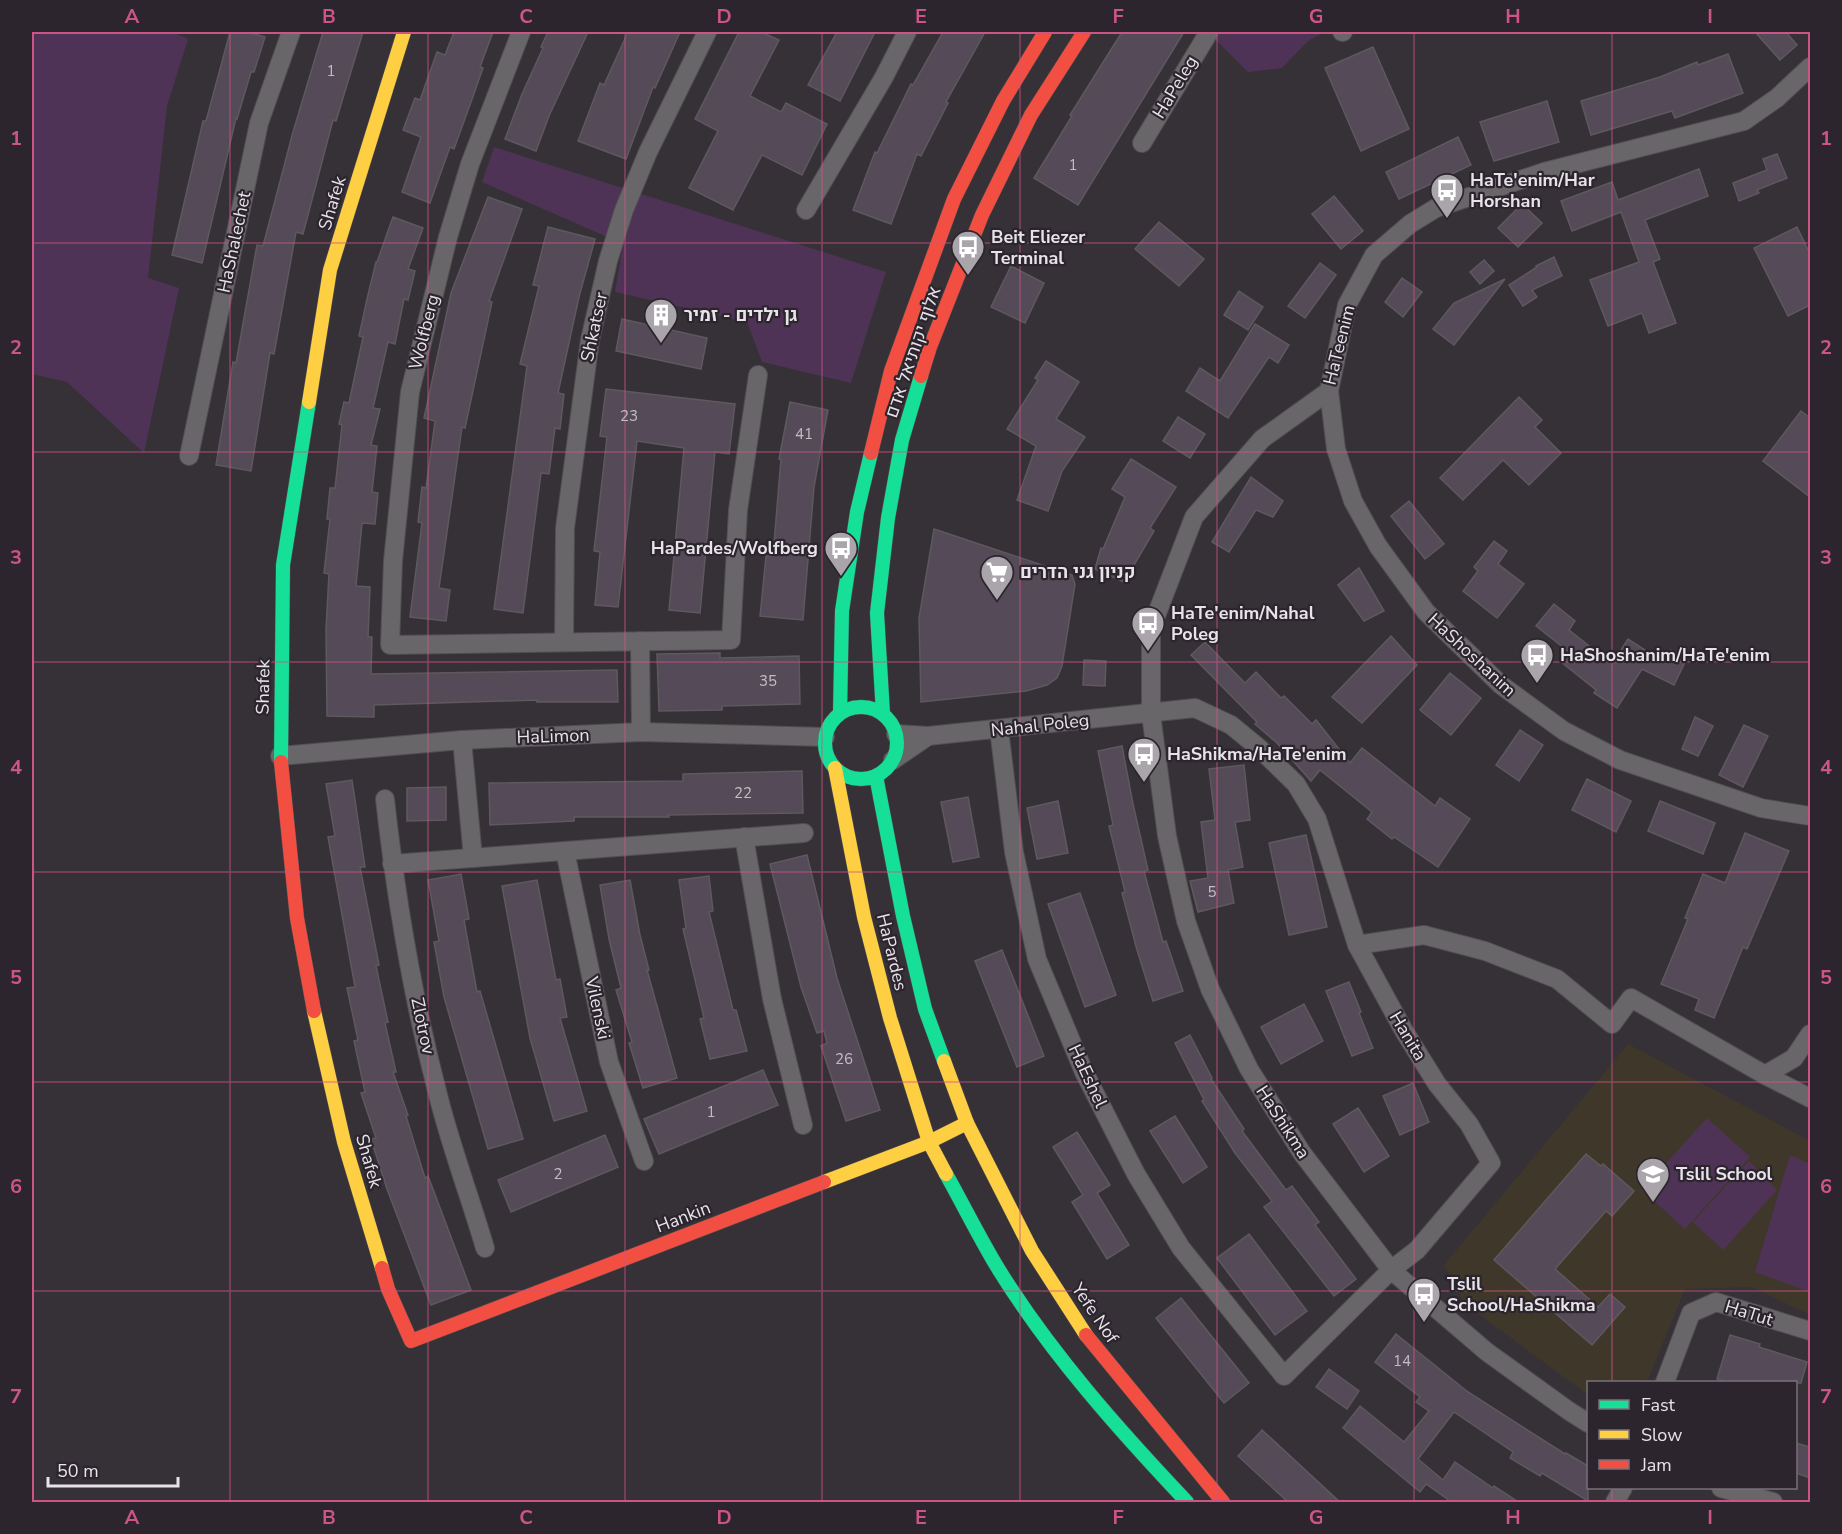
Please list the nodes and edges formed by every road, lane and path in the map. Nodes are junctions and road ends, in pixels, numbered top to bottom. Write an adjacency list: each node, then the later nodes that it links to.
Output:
1 (291, 32): 14 (street, HaShalechet)
2 (404, 32): 26 (street, Shafek)
3 (521, 32): 16 (street, Wolfberg)
4 (707, 32): 16 (street, Shkatser)
5 (907, 32): 11 (street)
6 (1045, 32): 17 (street, אלוף יקותיאל אדם)
7 (1084, 32): 18 (street, אלוף יקותיאל אדם)
8 (1209, 32): 10 (street, HaPeleg)
9 (1810, 67): 13 (street, HaTeenim)
10 (1142, 143)
11 (806, 210)
12 (758, 375): 15 (street)
13 (1329, 391): 19 (street, HaTeenim); 31 (street, HaShoshanim)
14 (189, 456)
15 (640, 641): 16 (street); 21 (street)
16 (564, 642)
17 (840, 713): 18 (street); 24 (street)
18 (883, 714): 22 (street)
19 (1151, 714): 20 (street, Nahal Poleg); 37 (street, Hanita); 46 (street, HaShikma)
20 (999, 729): 23 (street, Nahal Poleg); 49 (street, HaEshel)
21 (641, 732): 24 (street, HaLimon); 25 (street, HaLimon)
22 (896, 734): 23 (street, Nahal Poleg); 27 (street)
23 (928, 736): 27 (street, Nahal Poleg)
24 (825, 737): 28 (street)
25 (462, 740): 26 (street, HaLimon); 35 (street)
26 (280, 756): 48 (street, Shafek)
27 (893, 760): 29 (street)
28 (835, 768): 29 (street); 43 (street, HaPardes)
29 (876, 776): 41 (street, HaPardes)
30 (385, 799): 36 (street, Zlotrov)
31 (1810, 816)
32 (804, 833): 33 (street)
33 (744, 837): 34 (street); 42 (street)
34 (565, 851): 35 (street); 44 (street, Vilenski)
35 (472, 858): 36 (street)
36 (393, 864): 45 (street, Zlotrov)
37 (1357, 945): 39 (street); 46 (street, Hanita)
38 (1810, 1034): 39 (street)
39 (1765, 1075): 40 (street)
40 (1810, 1098)
41 (967, 1123): 43 (street, Hankin); 55 (street, Yefe Nof)
42 (803, 1125)
43 (929, 1142): 48 (street, Hankin); 54 (street)
44 (644, 1161)
45 (485, 1248)
46 (1391, 1270): 49 (street, Hanita); 51 (street, HaShikma)
47 (1810, 1331): 50 (street, HaTut)
48 (411, 1341)
49 (1284, 1376)
50 (1666, 1381)
51 (1587, 1422)
52 (1623, 1489): 56 (street)
53 (1724, 1489): 57 (street)
54 (1187, 1503)
55 (1223, 1503)
56 (1616, 1503)
57 (1773, 1503)

